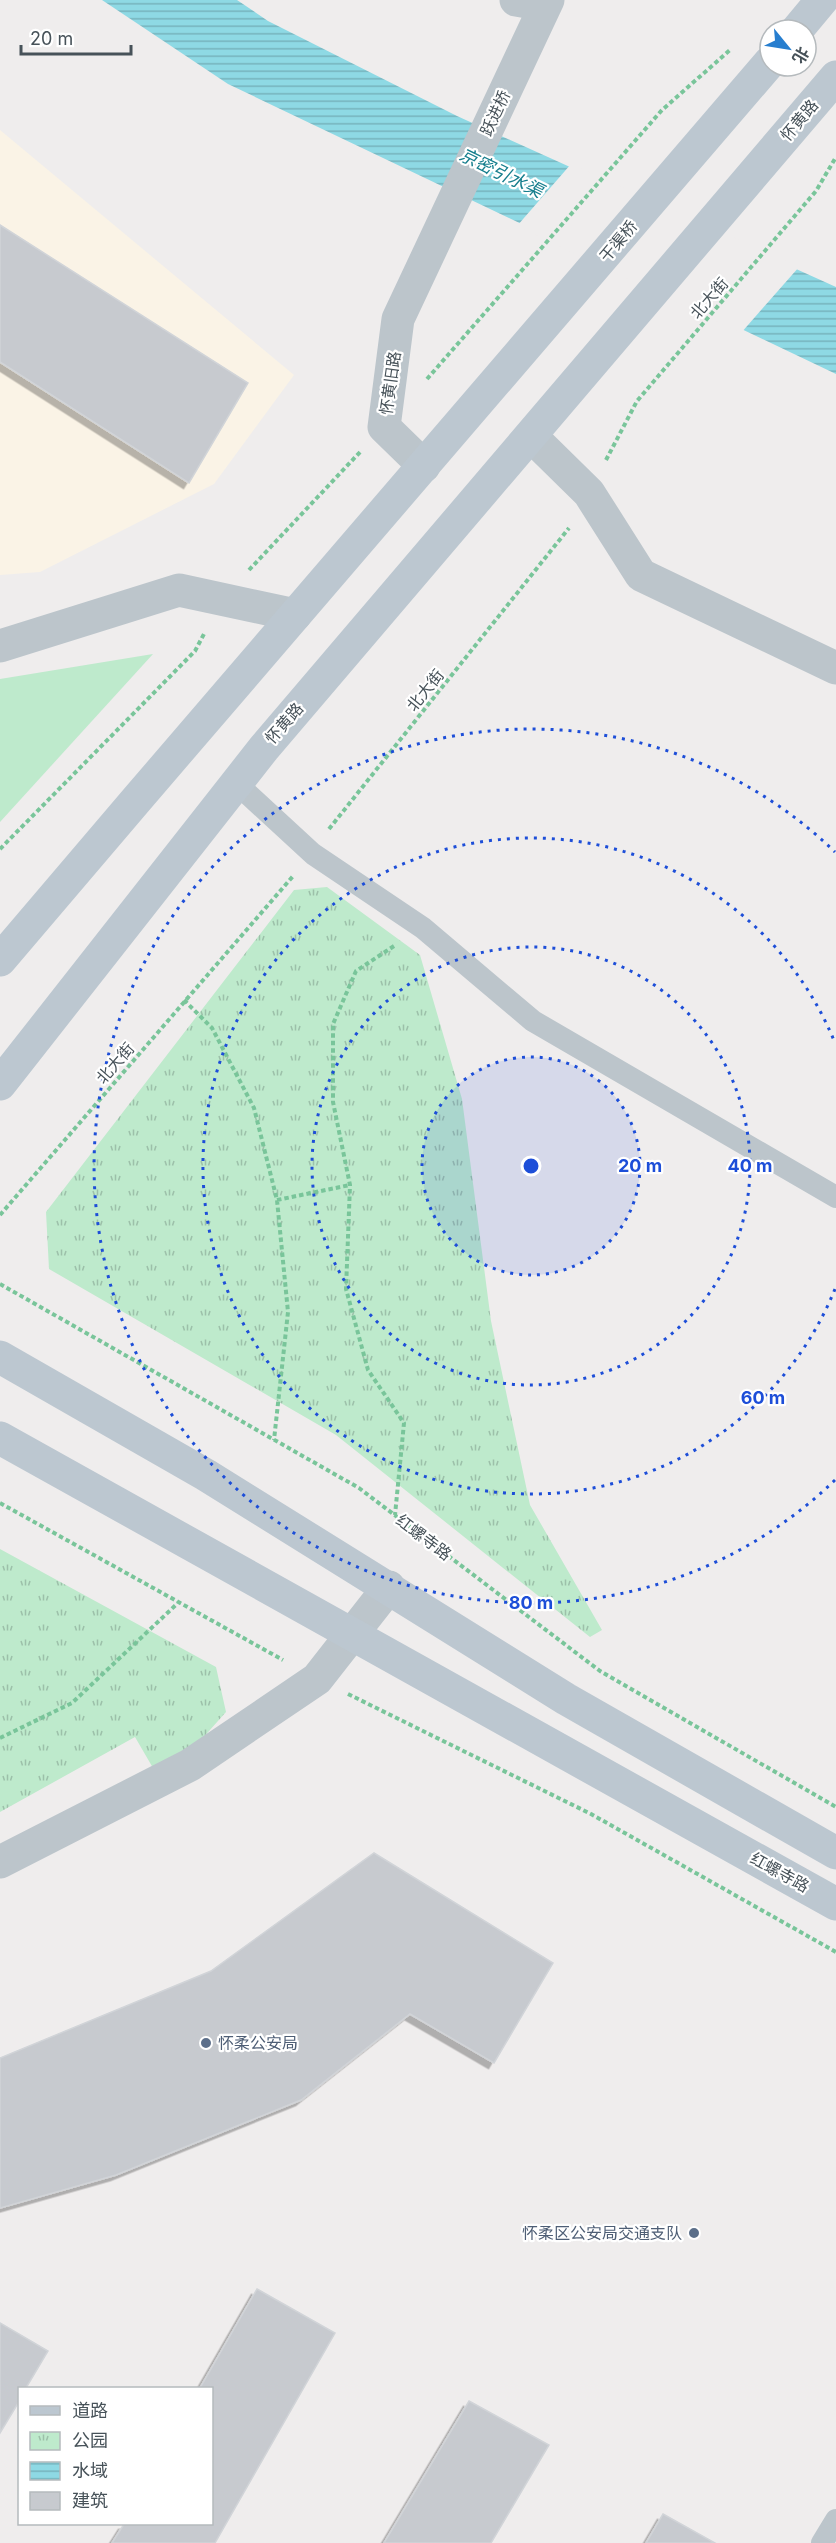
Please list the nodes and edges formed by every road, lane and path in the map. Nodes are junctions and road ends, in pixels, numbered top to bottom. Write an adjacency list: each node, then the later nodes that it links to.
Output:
1 (822, 0): 3 (main road)
2 (536, 2): 8 (street, 跃进桥)
3 (807, 18)
4 (733, 47): 9 (path)
5 (758, 76): 11 (main road, 干渠桥)
6 (836, 77): 10 (main road, 怀黄路)
7 (836, 157): 12 (path, 北大街)
8 (398, 319): 11 (street, 怀黄旧路)
9 (478, 323)
10 (531, 436): 12 (street); 16 (main road, 怀黄路)
11 (424, 466): 13 (main road)
12 (589, 492): 15 (street); 17 (path, 北大街)
13 (295, 615): 14 (street); 19 (main road)
14 (0, 646)
15 (836, 668)
16 (236, 783): 17 (lane); 21 (main road, 怀黄路)
17 (313, 854): 18 (lane); 20 (path, 北大街)
18 (423, 928): 22 (path); 23 (lane)
19 (0, 960)
20 (184, 1000): 24 (path); 25 (path, 北大街)
21 (0, 1084)
22 (350, 1185): 24 (path); 31 (path)
23 (836, 1197)
24 (277, 1200): 29 (path)
25 (0, 1215)
26 (0, 1284): 29 (path, 红螺寺路)
27 (0, 1357): 32 (main road)
28 (0, 1438): 34 (main road, 红螺寺路)
29 (274, 1440): 31 (path, 红螺寺路)
30 (0, 1503): 33 (path)
31 (395, 1515): 37 (path, 红螺寺路)
32 (389, 1587): 34 (street); 38 (main road)
33 (179, 1602): 35 (path); 36 (path)
34 (350, 1634): 35 (street); 40 (main road, 红螺寺路)
35 (318, 1679): 39 (street); 41 (path)
36 (0, 1738)
37 (836, 1807)
38 (836, 1853)
39 (0, 1862)
40 (836, 1904)
41 (836, 1952)
42 (836, 2520): 43 (lane)
43 (822, 2543)

